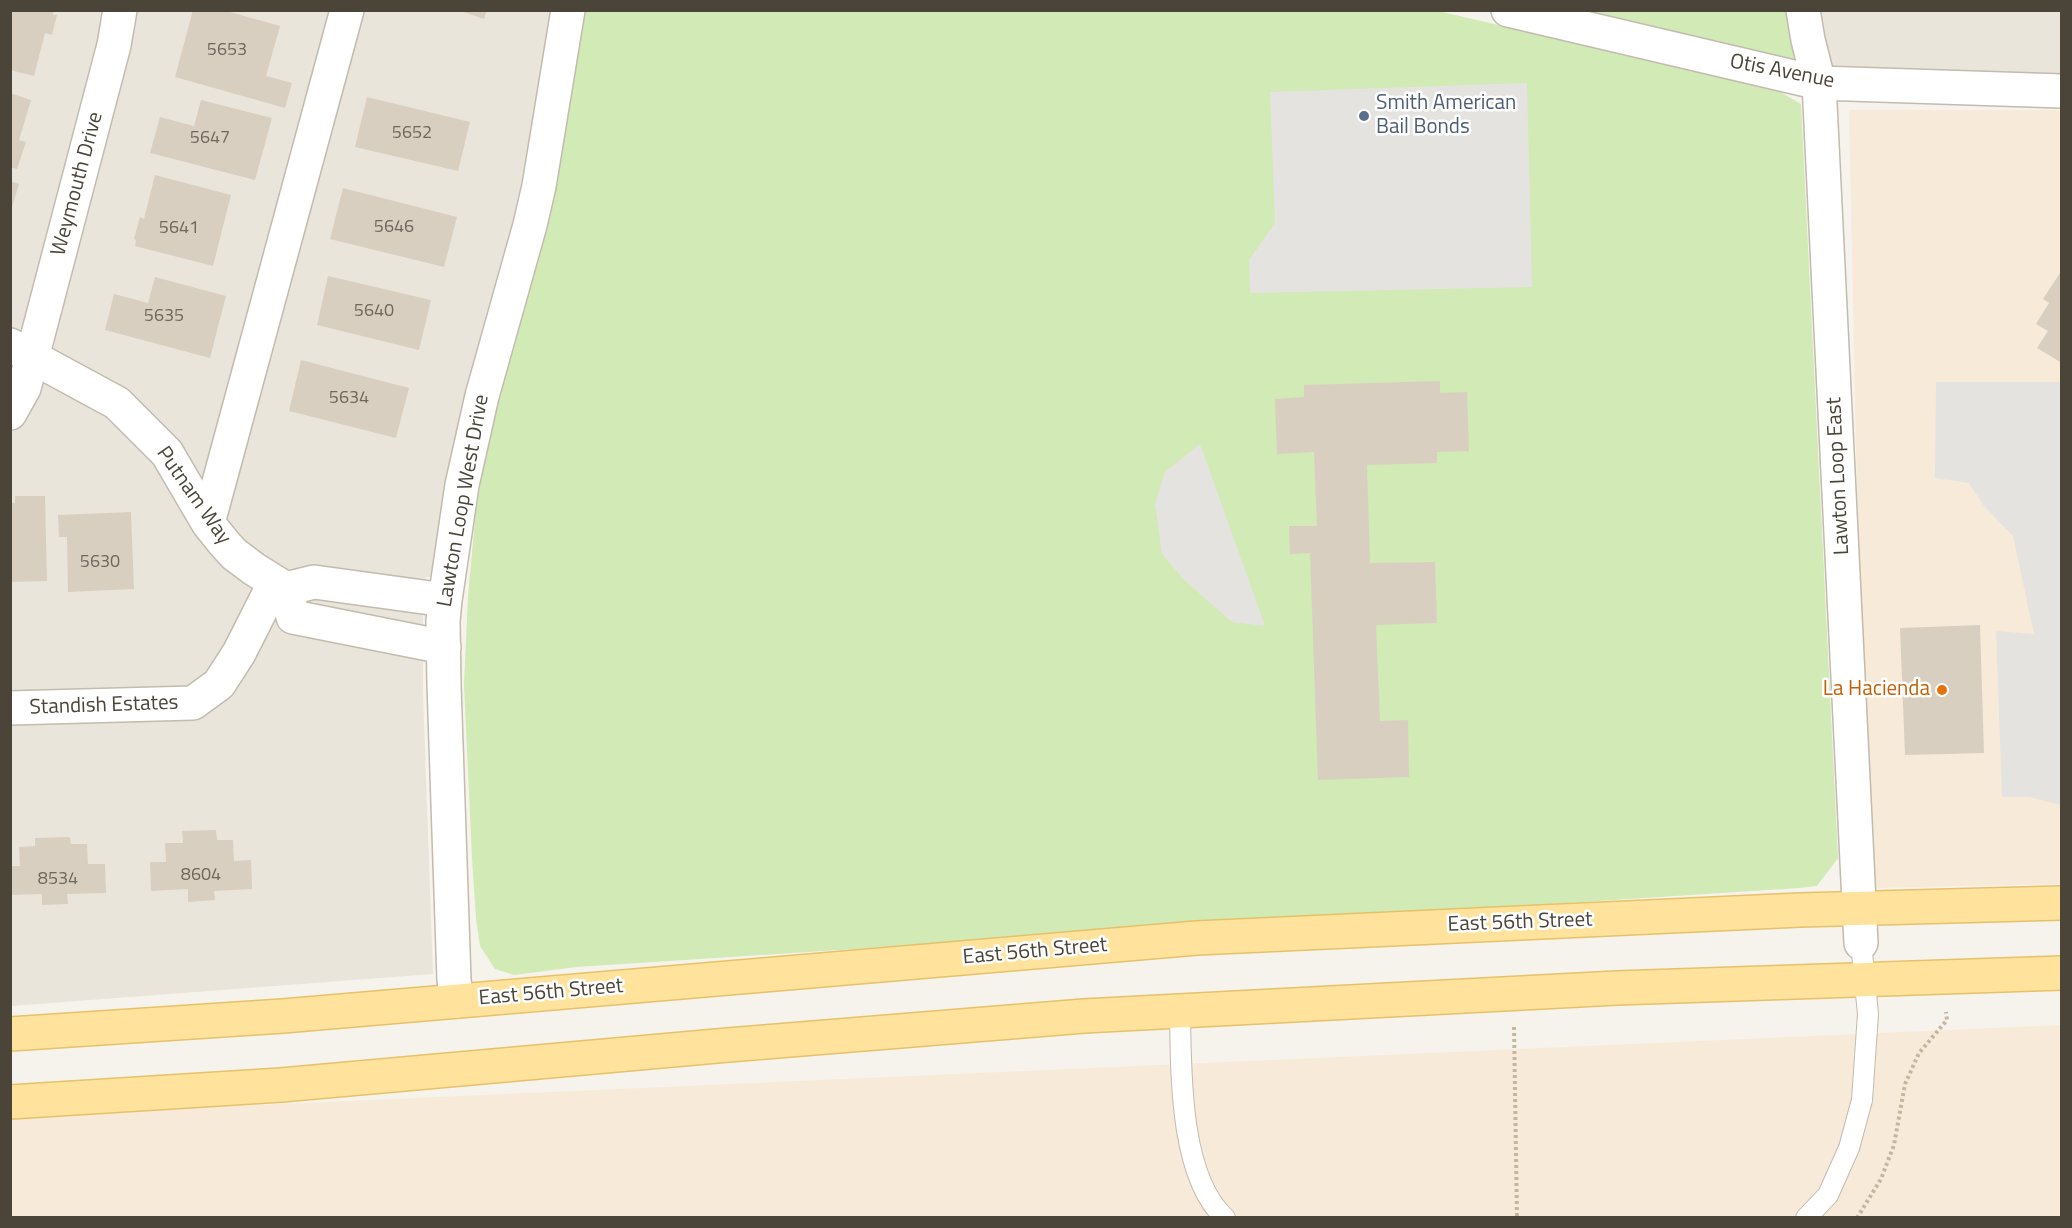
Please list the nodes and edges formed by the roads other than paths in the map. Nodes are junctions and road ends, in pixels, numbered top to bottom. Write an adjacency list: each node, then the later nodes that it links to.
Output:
1 (120, 10): 8 (street, Weymouth Drive)
2 (347, 10): 10 (street)
3 (568, 10): 12 (street, Lawton Loop West Drive)
4 (1508, 10): 6 (street, Otis Avenue)
5 (1803, 10): 6 (street, Lawton Loop East)
6 (1819, 83): 7 (street, Otis Avenue); 16 (street, Lawton Loop East)
7 (2061, 91)
8 (21, 351): 9 (street, Weymouth Drive); 10 (street, Putnam Way)
9 (10, 413)
10 (208, 523): 11 (street, Putnam Way)
11 (281, 585): 12 (street); 13 (street); 14 (street, Standish Estates)
12 (445, 600): 13 (street, Lawton Loop West Drive)
13 (444, 647): 20 (street, Lawton Loop West Drive)
14 (10, 708)
15 (2061, 903): 16 (main road, East 56th Street)
16 (1860, 908): 17 (street, Lawton Loop East); 20 (main road, East 56th Street)
17 (1861, 943): 19 (lane)
18 (2061, 973): 19 (main road)
19 (1866, 978): 21 (main road); 25 (lane)
20 (457, 1001): 22 (main road, East 56th Street)
21 (1180, 1011): 23 (main road); 24 (lane)
22 (10, 1034)
23 (10, 1102)
24 (1225, 1218)
25 (1806, 1218)

